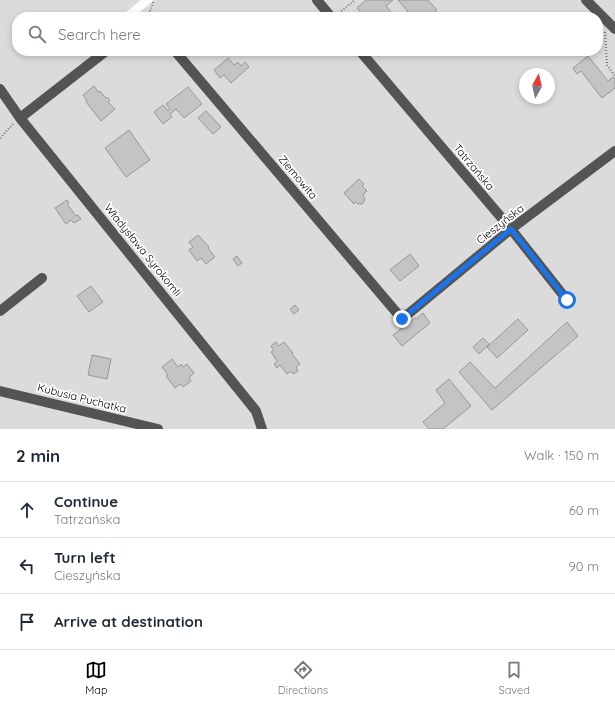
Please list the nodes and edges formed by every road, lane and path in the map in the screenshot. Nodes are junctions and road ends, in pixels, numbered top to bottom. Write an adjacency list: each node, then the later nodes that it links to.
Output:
1 (154, 0): 5 (path)
2 (317, 0): 6 (street)
3 (355, 0): 7 (path)
4 (586, 0): 8 (street)
5 (150, 12)
6 (327, 12)
7 (341, 12)
8 (598, 12)
9 (604, 18): 10 (street); 14 (path)
10 (615, 29)
11 (100, 56): 16 (street)
12 (179, 56): 23 (street, Ziemowita)
13 (364, 56): 19 (street, Tatrzańska)
14 (615, 76)
15 (0, 89): 16 (street, Władysława Syrokomli)
16 (20, 118): 17 (path); 26 (street, Władysława Syrokomli)
17 (0, 138)
18 (615, 151): 19 (street, Cieszyńska)
19 (511, 229): 21 (street, Tatrzańska); 23 (street, Cieszyńska)
20 (42, 278): 22 (street)
21 (567, 300)
22 (0, 311)
23 (402, 319)
24 (0, 391): 25 (street, Kubusia Puchatka)
25 (158, 429)
26 (262, 429)

